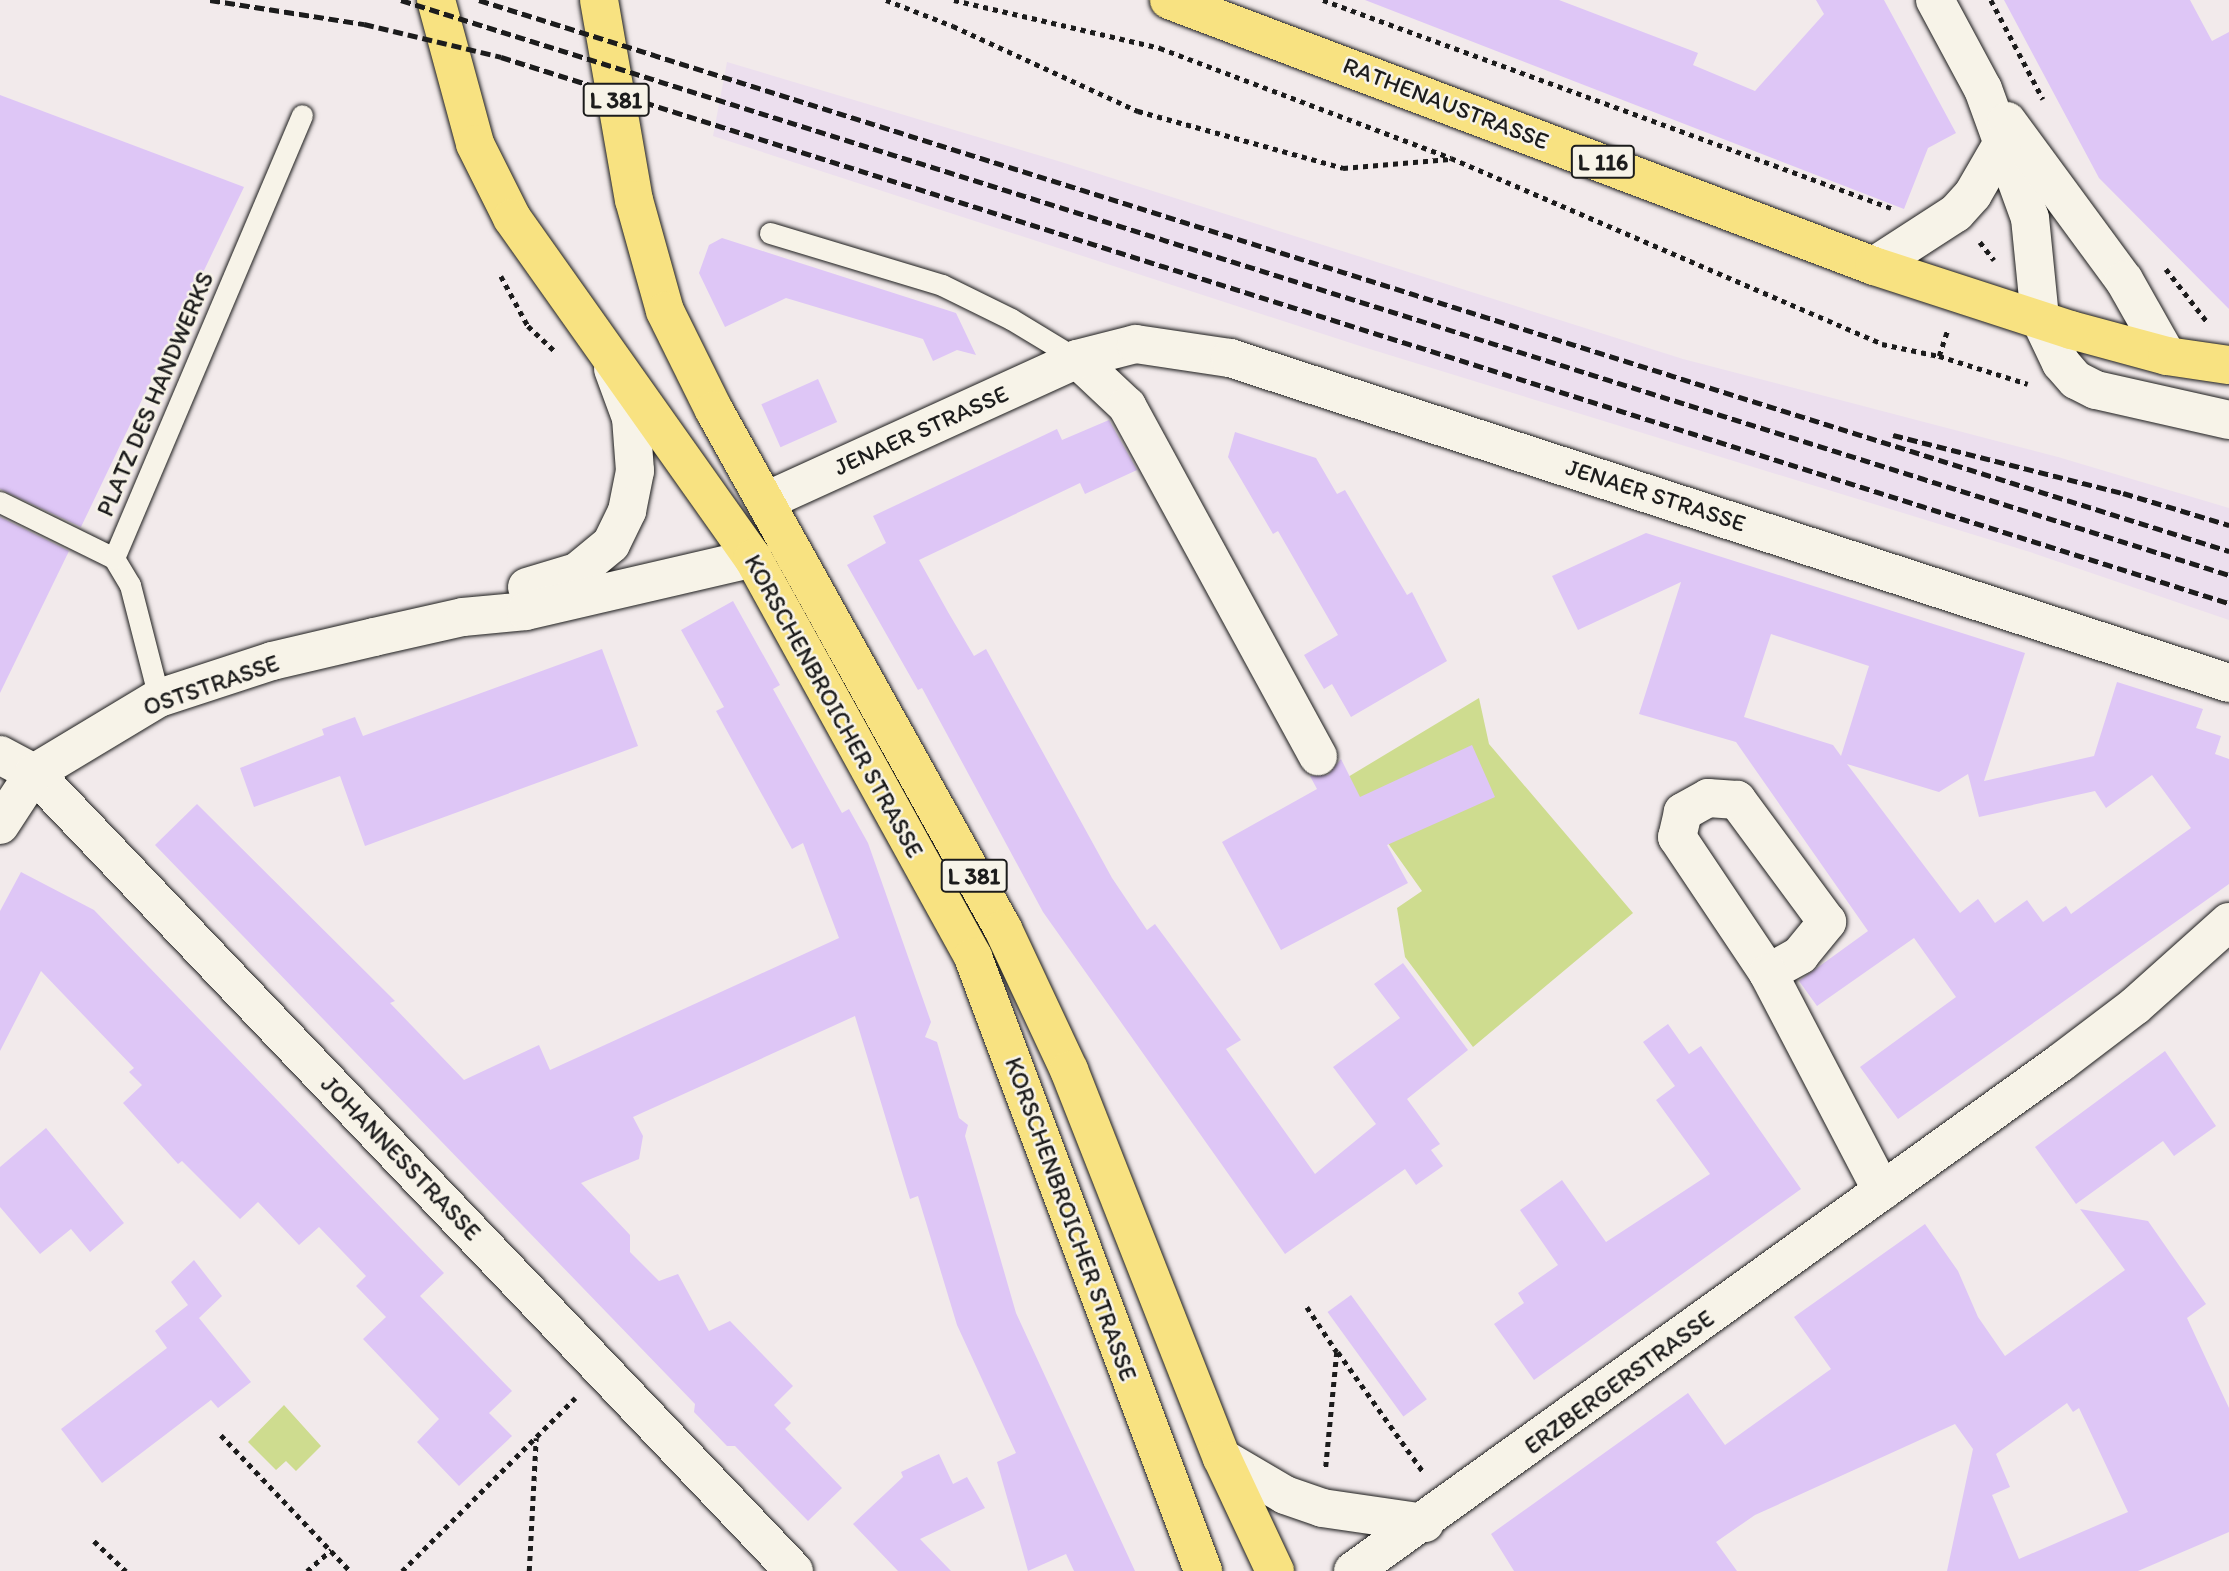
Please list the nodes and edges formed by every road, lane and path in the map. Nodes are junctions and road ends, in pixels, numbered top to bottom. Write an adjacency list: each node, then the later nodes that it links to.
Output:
1 (436, 0): 18 (main road, KORSCHENBROICHER STRASSE / L 381)
2 (599, 0): 23 (main road, KORSCHENBROICHER STRASSE / L 381)
3 (886, 0): 11 (path)
4 (954, 0): 11 (path)
5 (1169, 0): 15 (main road, RATHENAUSTRASSE / L 116)
6 (1323, 0): 12 (path)
7 (1935, 0): 8 (street)
8 (1983, 89): 10 (street); 17 (street)
9 (302, 115): 25 (lane, PLATZ DES HANDWERKS)
10 (2002, 144): 12 (street); 16 (street)
11 (1451, 159): 21 (path)
12 (1939, 227): 14 (path); 15 (street)
13 (770, 233): 19 (lane)
14 (1979, 242)
15 (1874, 266): 16 (main road, RATHENAUSTRASSE / L 116)
16 (2040, 319): 17 (main road, RATHENAUSTRASSE / L 116); 22 (street)
17 (2167, 356): 20 (main road, RATHENAUSTRASSE / L 116)
18 (609, 357): 26 (main road, KORSCHENBROICHER STRASSE / L 381); 27 (street, OSTSTRASSE)
19 (1077, 359): 23 (street, JENAER STRASSE); 28 (street, JENAER STRASSE); 31 (street)
20 (2229, 365)
21 (2031, 386)
22 (2229, 420)
23 (766, 501): 44 (main road, KORSCHENBROICHER STRASSE / L 381)
24 (0, 502): 25 (lane)
25 (114, 558): 29 (lane)
26 (753, 558): 27 (street, OSTSTRASSE); 55 (main road, KORSCHENBROICHER STRASSE / L 381)
27 (463, 617): 29 (street, OSTSTRASSE)
28 (2229, 682)
29 (159, 698): 32 (street, OSTSTRASSE)
30 (0, 755): 32 (street, JOHANNESSTRASSE)
31 (1318, 756)
32 (34, 773): 33 (street, OSTSTRASSE); 41 (street, JOHANNESSTRASSE)
33 (0, 825)
34 (2229, 922): 37 (street, ERZBERGERSTRASSE)
35 (2229, 950): 37 (street, ERZBERGERSTRASSE)
36 (1768, 973): 38 (street)
37 (2135, 1006): 38 (street, ERZBERGERSTRASSE)
38 (1882, 1191): 46 (street, ERZBERGERSTRASSE)
39 (1307, 1307): 40 (path)
40 (1337, 1352): 45 (path); 46 (path)
41 (603, 1370): 43 (path); 54 (street, JOHANNESSTRASSE)
42 (220, 1435): 48 (path)
43 (536, 1437): 52 (path); 53 (path)
44 (1222, 1458): 45 (street); 56 (main road, KORSCHENBROICHER STRASSE / L 381)
45 (1322, 1508): 46 (street)
46 (1436, 1515): 57 (street, ERZBERGERSTRASSE); 58 (street)
47 (94, 1541): 49 (path)
48 (331, 1550): 50 (path); 51 (path)
49 (126, 1571)
50 (307, 1571)
51 (351, 1571)
52 (402, 1571)
53 (529, 1571)
54 (794, 1571)
55 (1203, 1571)
56 (1275, 1571)
57 (1353, 1571)
58 (1397, 1571)

